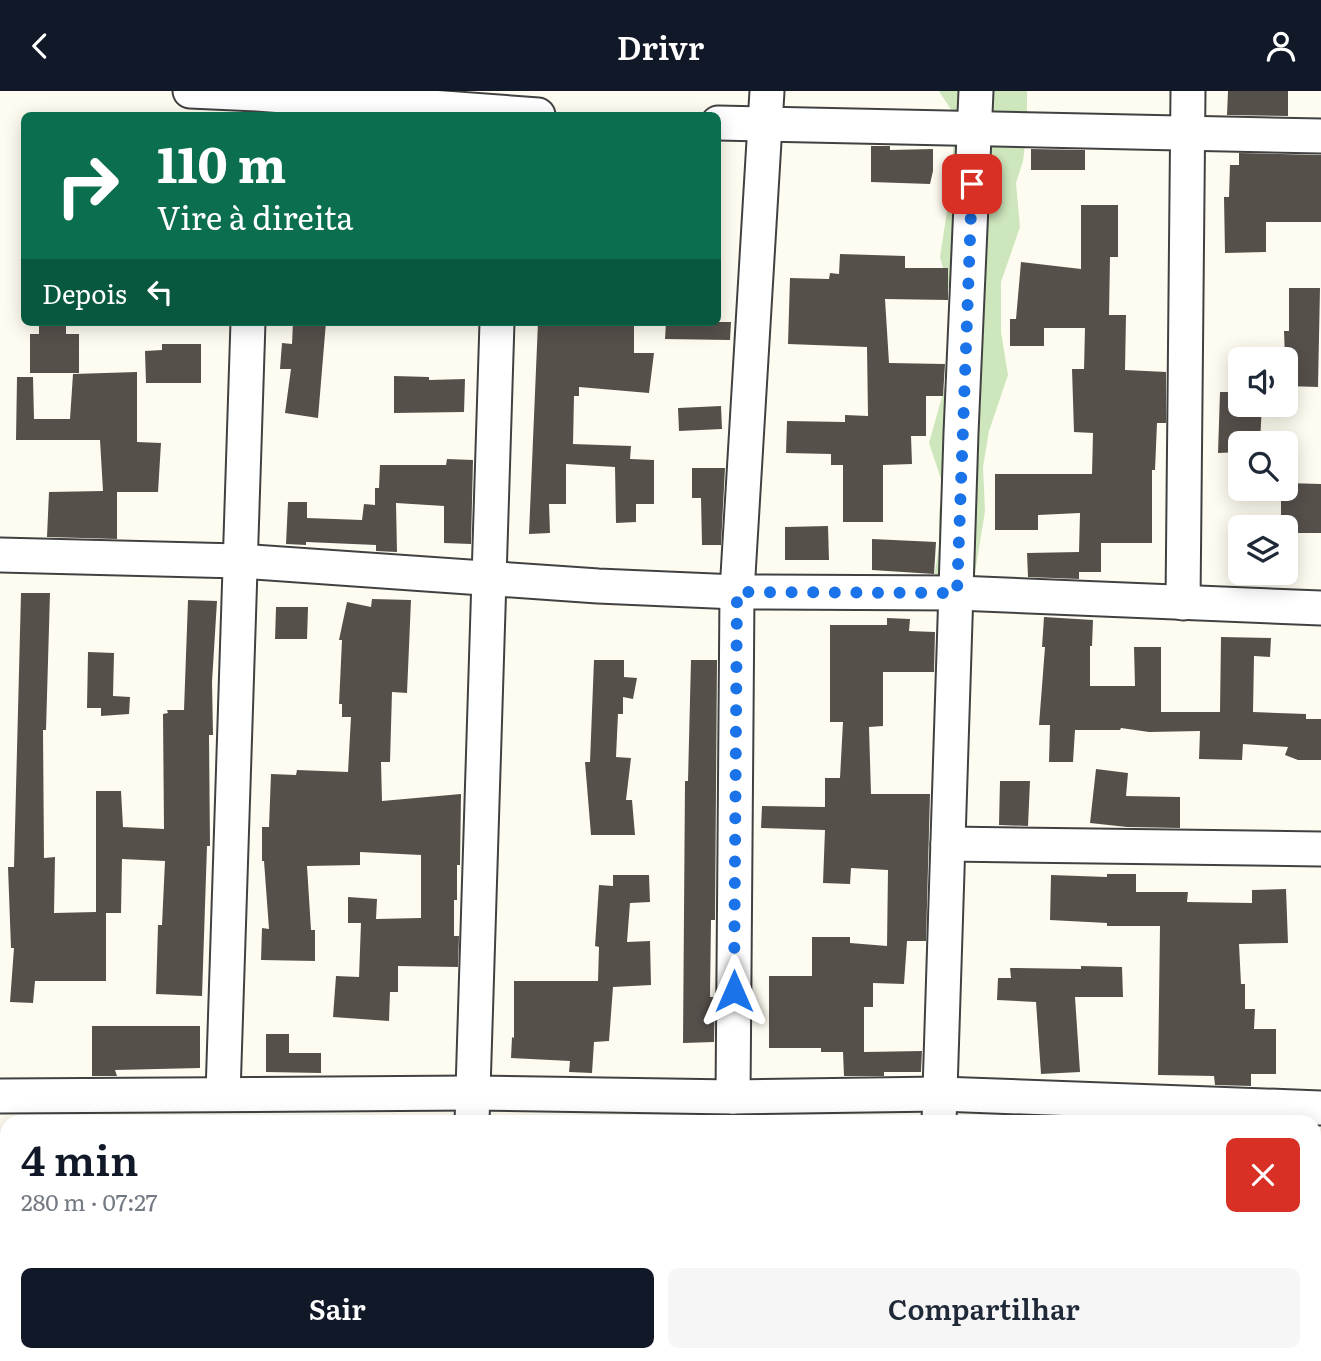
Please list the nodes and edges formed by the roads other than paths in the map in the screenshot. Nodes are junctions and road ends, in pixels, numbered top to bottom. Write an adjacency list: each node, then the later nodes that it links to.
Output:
1 (190, 91): 5 (street)
2 (767, 91): 9 (street)
3 (976, 91): 10 (street)
4 (1188, 91): 11 (street)
5 (256, 105): 6 (street)
6 (505, 107): 7 (street)
7 (526, 112)
8 (721, 123): 9 (street)
9 (765, 125): 10 (street); 18 (street)
10 (974, 128): 11 (street); 19 (street)
11 (1186, 133): 12 (street); 20 (street)
12 (1321, 136)
13 (248, 326): 16 (street)
14 (497, 326): 17 (street)
15 (0, 555): 16 (street)
16 (239, 561): 17 (street); 24 (street)
17 (488, 579): 18 (street); 27 (street)
18 (737, 592): 19 (street); 26 (street)
19 (957, 593): 20 (street); 22 (street)
20 (1183, 603): 21 (street)
21 (1321, 608)
22 (948, 844): 23 (street); 28 (street)
23 (1321, 849)
24 (223, 1094): 25 (street); 27 (street)
25 (0, 1096)
26 (733, 1097): 27 (street); 28 (street)
27 (472, 1107)
28 (939, 1108): 29 (street)
29 (1321, 1108)

